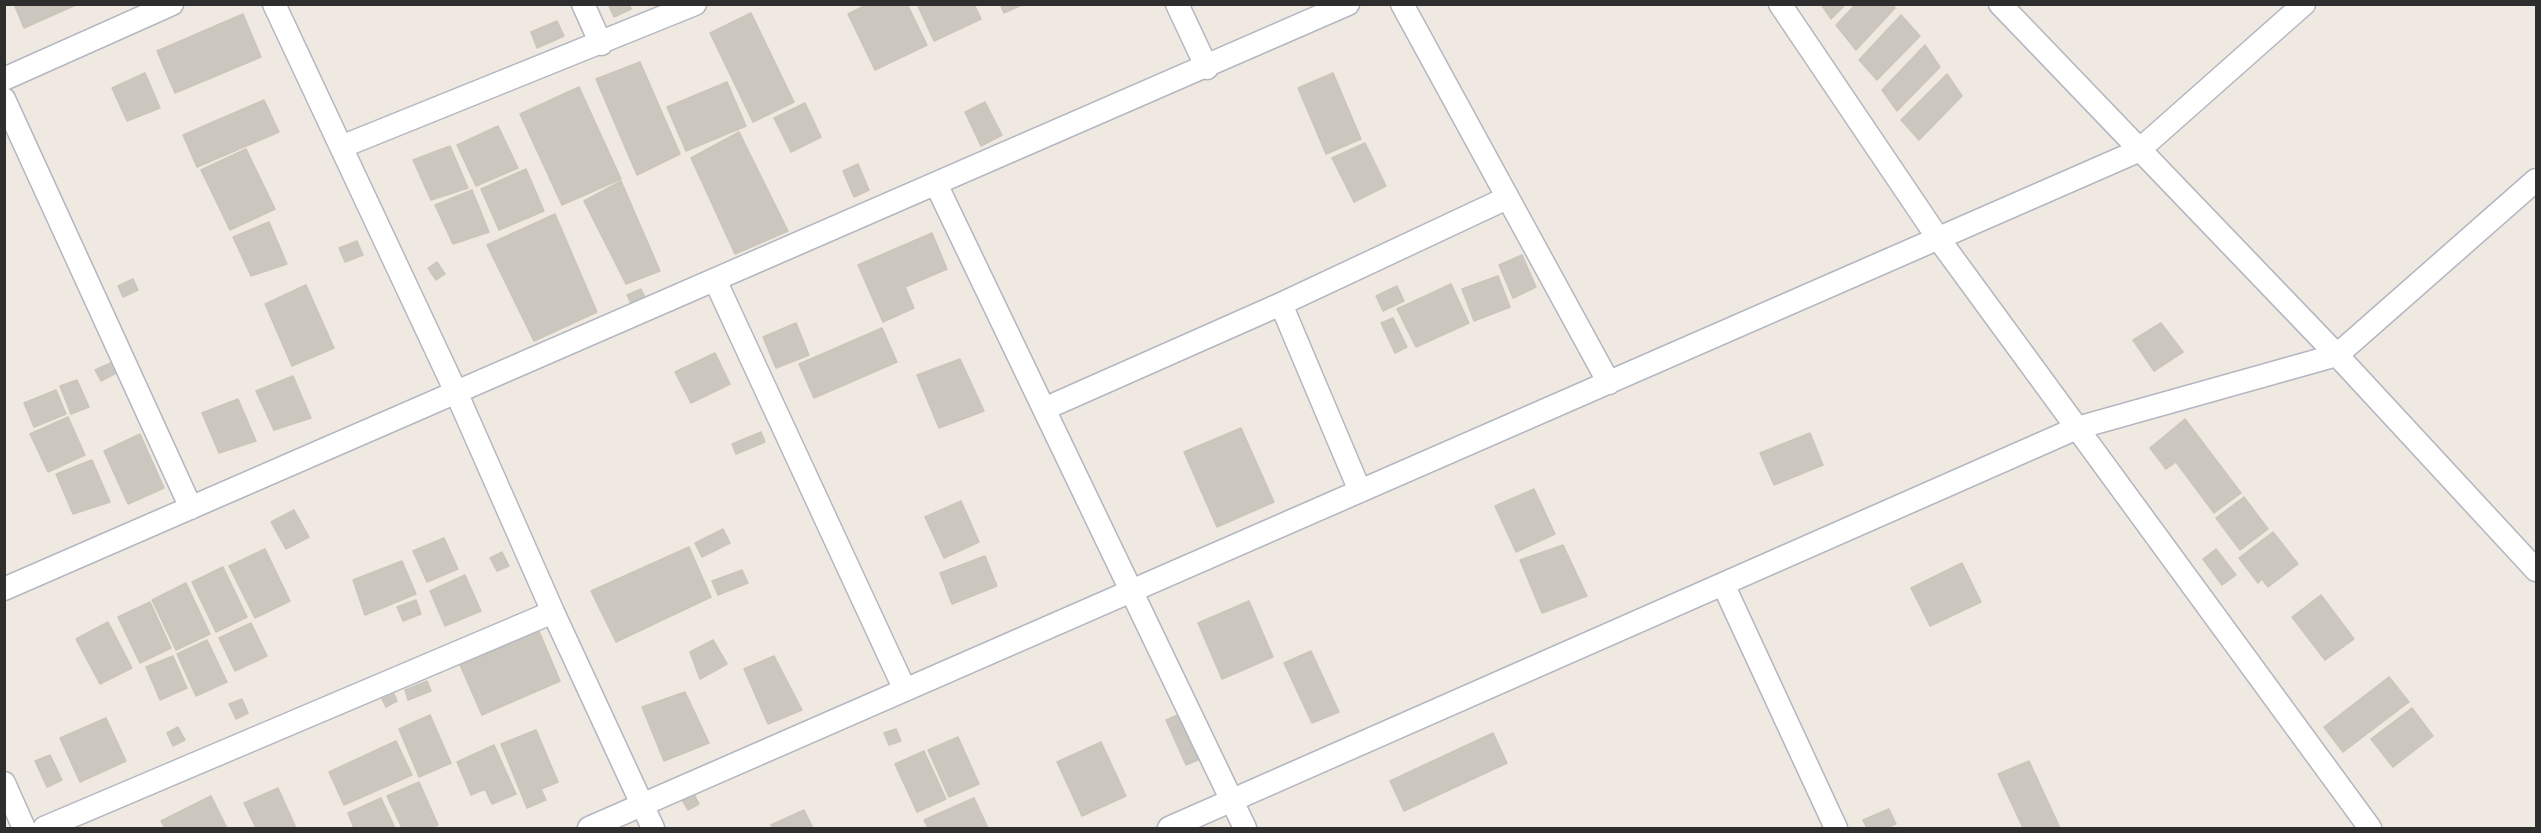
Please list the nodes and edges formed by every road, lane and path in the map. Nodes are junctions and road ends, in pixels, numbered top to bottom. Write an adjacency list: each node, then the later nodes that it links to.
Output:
1 (172, 4): 13 (street)
2 (274, 4): 15 (street)
3 (583, 4): 11 (street)
4 (694, 4): 11 (street)
5 (1177, 4): 12 (street)
6 (1348, 4): 12 (street)
7 (1402, 4): 19 (street)
8 (1780, 4): 20 (street)
9 (2000, 4): 16 (street)
10 (2304, 4): 16 (street)
11 (601, 44): 15 (street)
12 (1207, 68): 18 (street)
13 (4, 79)
14 (4, 99): 29 (street)
15 (341, 147): 25 (street)
16 (2138, 151): 20 (street); 23 (street)
17 (2536, 180): 23 (street)
18 (936, 184): 21 (street); 26 (street)
19 (1507, 198): 22 (street); 24 (street)
20 (1938, 238): 24 (street); 27 (street)
21 (714, 280): 25 (street); 35 (street)
22 (1281, 304): 26 (street); 28 (street)
23 (2337, 356): 27 (street); 30 (street)
24 (1609, 383): 28 (street)
25 (456, 392): 29 (street); 34 (street)
26 (1044, 409): 33 (street)
27 (2077, 428): 31 (street); 40 (street)
28 (1360, 491): 33 (street)
29 (191, 508): 32 (street)
30 (2536, 570)
31 (1723, 584): 37 (street); 47 (street)
32 (4, 589)
33 (1131, 592): 35 (street); 37 (street)
34 (553, 612): 38 (street); 42 (street)
35 (905, 690): 38 (street)
36 (4, 783): 39 (street)
37 (1232, 801): 45 (street); 46 (street)
38 (642, 806): 43 (street); 44 (street)
39 (10, 809): 41 (street)
40 (2363, 827)
41 (24, 828)
42 (44, 828)
43 (589, 828)
44 (653, 828)
45 (1169, 828)
46 (1245, 828)
47 (1836, 828)

